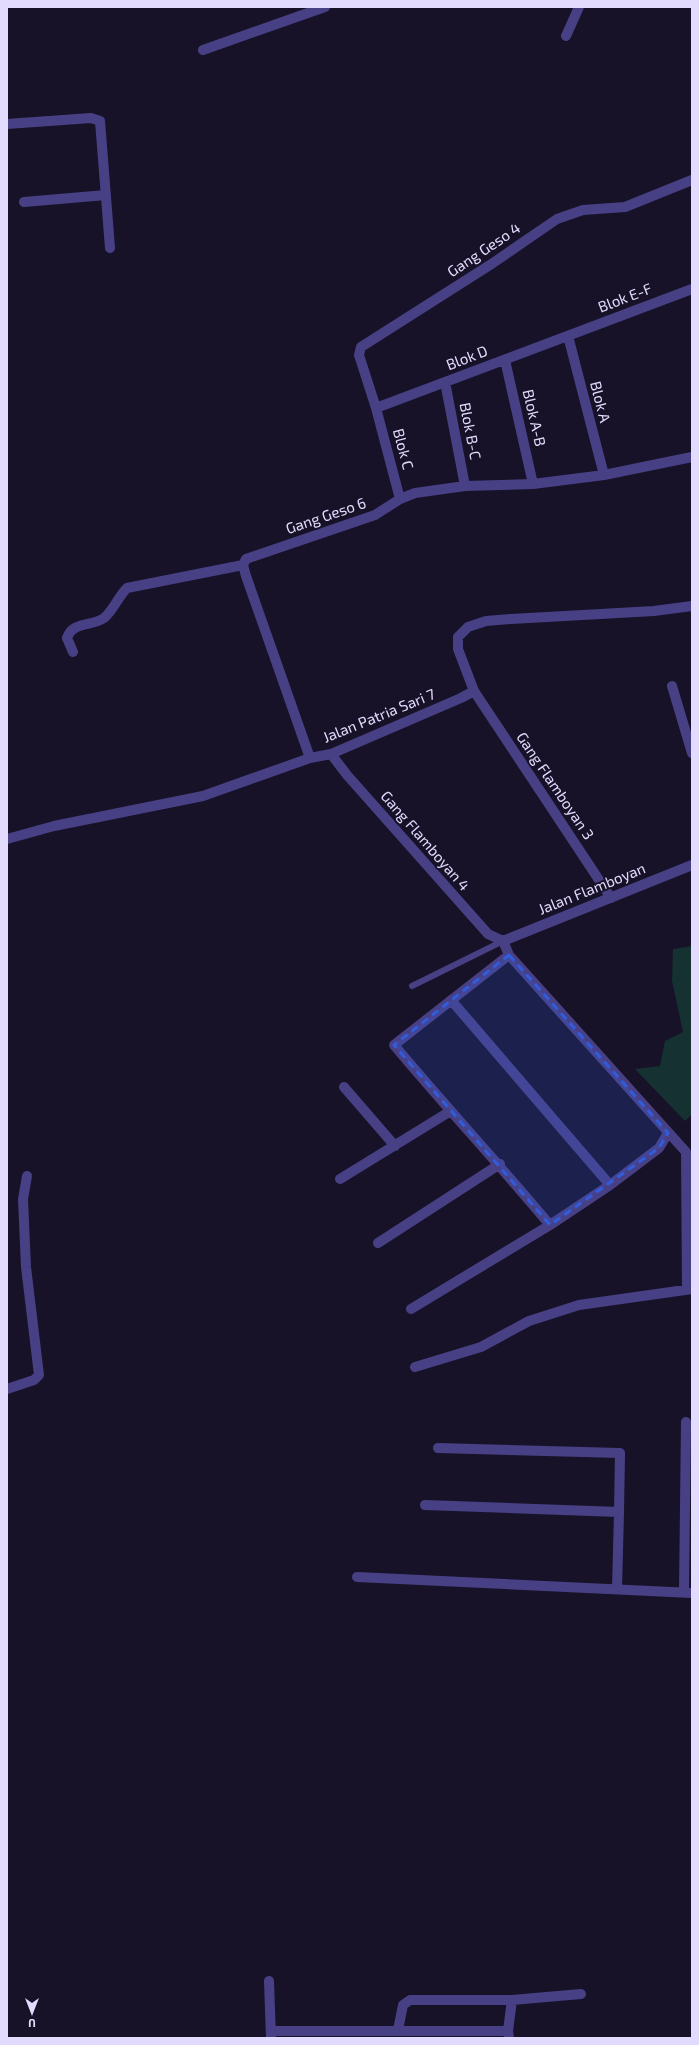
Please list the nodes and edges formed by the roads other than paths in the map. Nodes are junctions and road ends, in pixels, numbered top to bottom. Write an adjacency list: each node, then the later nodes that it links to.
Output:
1 (325, 7): 4 (street)
2 (579, 7): 3 (street)
3 (566, 36)
4 (204, 50)
5 (7, 124): 7 (street)
6 (692, 180): 14 (street, Gang Geso 4)
7 (106, 195): 8 (street); 9 (street)
8 (24, 202)
9 (110, 248)
10 (692, 289): 11 (street, Blok E-F)
11 (568, 336): 12 (street, Blok D); 16 (street, Blok A)
12 (505, 360): 13 (street, Blok D); 17 (street, Blok A-B)
13 (445, 382): 14 (street, Blok D); 18 (street, Blok B-C)
14 (376, 408): 19 (street, Blok C)
15 (692, 457): 16 (street, Gang Geso 6)
16 (604, 475): 17 (street, Gang Geso 6)
17 (533, 484): 18 (street, Gang Geso 6)
18 (465, 486): 19 (street, Gang Geso 6)
19 (400, 499): 20 (street, Gang Geso 6)
20 (243, 565): 22 (street); 27 (street)
21 (692, 606): 24 (street)
22 (73, 652)
23 (672, 686): 25 (street)
24 (474, 691): 26 (street, Jalan Patria Sari 7); 30 (street, Gang Flamboyan 3)
25 (692, 753)
26 (331, 754): 27 (street, Jalan Patria Sari 7); 31 (street, Gang Flamboyan 4)
27 (310, 758): 28 (street, Jalan Patria Sari 7)
28 (7, 839)
29 (692, 865): 30 (street, Jalan Flamboyan)
30 (611, 898): 31 (street, Jalan Flamboyan)
31 (503, 941): 32 (street); 33 (lane)
32 (508, 955): 34 (street); 37 (street)
33 (412, 986)
34 (451, 1000): 36 (street); 42 (street)
35 (344, 1087): 38 (street)
36 (450, 1112): 38 (street); 39 (street)
37 (668, 1133): 42 (street); 45 (street)
38 (395, 1146): 41 (street)
39 (500, 1164): 43 (street); 44 (street)
40 (27, 1176): 48 (street)
41 (340, 1179)
42 (610, 1185): 43 (street)
43 (550, 1225): 46 (street)
44 (378, 1243)
45 (690, 1289): 47 (street)
46 (411, 1309)
47 (415, 1367)
48 (7, 1389)
49 (686, 1422): 55 (street)
50 (438, 1448): 52 (street)
51 (425, 1505): 52 (street)
52 (619, 1512): 54 (street)
53 (357, 1577): 54 (street)
54 (617, 1589): 55 (street)
55 (688, 1592)
56 (269, 1981): 60 (street)
57 (581, 1994): 58 (street)
58 (512, 2000): 59 (street); 61 (street)
59 (398, 2030): 60 (street); 61 (street)
60 (271, 2034)
61 (508, 2034)

